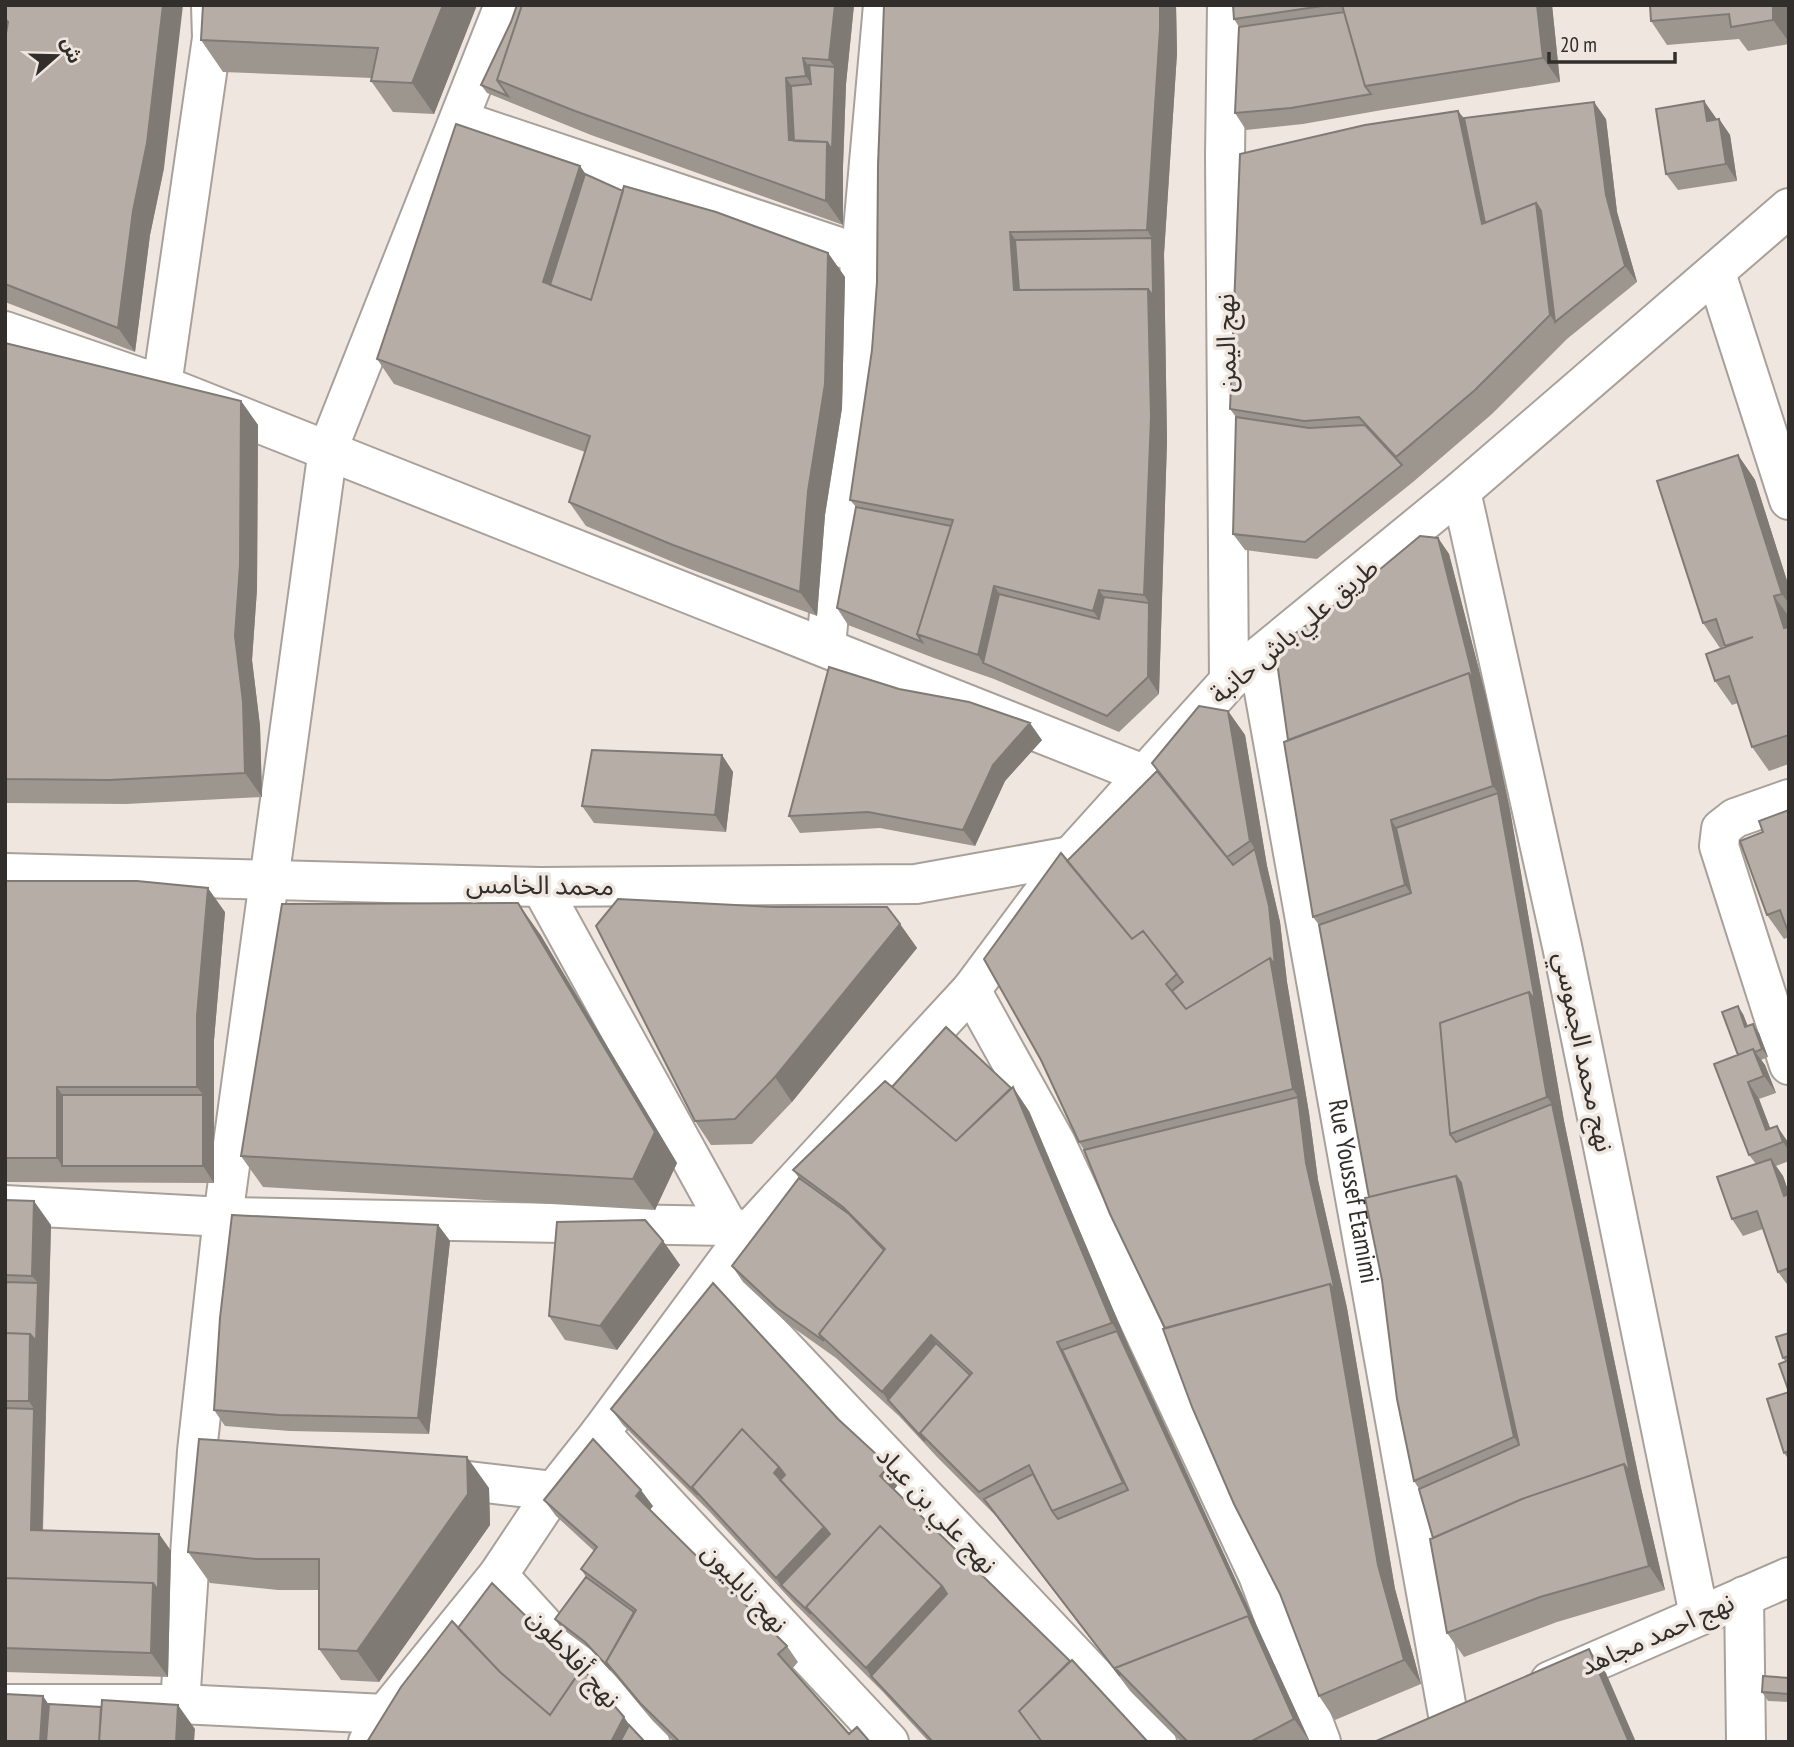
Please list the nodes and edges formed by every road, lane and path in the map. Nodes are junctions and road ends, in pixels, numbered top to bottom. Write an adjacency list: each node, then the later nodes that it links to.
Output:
1 (211, 5): 10 (street)
2 (504, 5): 5 (street)
3 (883, 5): 7 (street)
4 (1227, 5): 15 (street, نهج اليمن)
5 (459, 120): 7 (street); 11 (street)
6 (1789, 208): 8 (street, طريق علي باش حانبة)
7 (860, 254): 14 (street)
8 (1716, 273): 12 (street, طريق علي باش حانبة); 13 (street)
9 (5, 331): 10 (street)
10 (162, 385): 11 (street)
11 (328, 449): 14 (street); 20 (street)
12 (1461, 491): 15 (street, طريق علي باش حانبة); 36 (street, نهج محمد الجموسي)
13 (1789, 500)
14 (827, 648): 16 (street)
15 (1244, 669): 16 (street, طريق علي باش حانبة); 40 (street, Rue Youssef Etamimi)
16 (1143, 774): 18 (street, طريق علي باش حانبة)
17 (1789, 799): 23 (street)
18 (1071, 856): 21 (street, محمد الخامس); 22 (street, طريق علي باش حانبة)
19 (5, 873): 20 (street, محمد الخامس)
20 (271, 878): 21 (street, محمد الخامس); 25 (street)
21 (541, 887): 26 (street)
22 (971, 990): 26 (street, طريق علي باش حانبة); 44 (street)
23 (1789, 1065)
24 (5, 1205): 25 (street)
25 (223, 1217): 26 (street); 29 (street)
26 (739, 1228): 27 (street, طريق علي باش حانبة)
27 (717, 1277): 28 (street, طريق علي باش حانبة); 43 (street, نهج علي بن عياد)
28 (600, 1433): 32 (street, طريق علي باش حانبة); 42 (street, نهج نابليون)
29 (197, 1451): 30 (street); 38 (street)
30 (238, 1455)
31 (403, 1474): 32 (street)
32 (554, 1491): 33 (street, طريق علي باش حانبة)
33 (499, 1575): 39 (street, طريق علي باش حانبة); 41 (street, نهج أفلاطون)
34 (1789, 1577): 35 (street, نهج احمد مجاهد)
35 (1744, 1596): 36 (street, نهج احمد مجاهد); 45 (street)
36 (1699, 1615): 40 (street, نهج احمد مجاهد)
37 (5, 1704): 38 (street)
38 (180, 1704): 39 (street)
39 (377, 1728)
40 (1435, 1732)
41 (650, 1742)
42 (889, 1742)
43 (1157, 1742)
44 (1321, 1742)
45 (1746, 1742)

